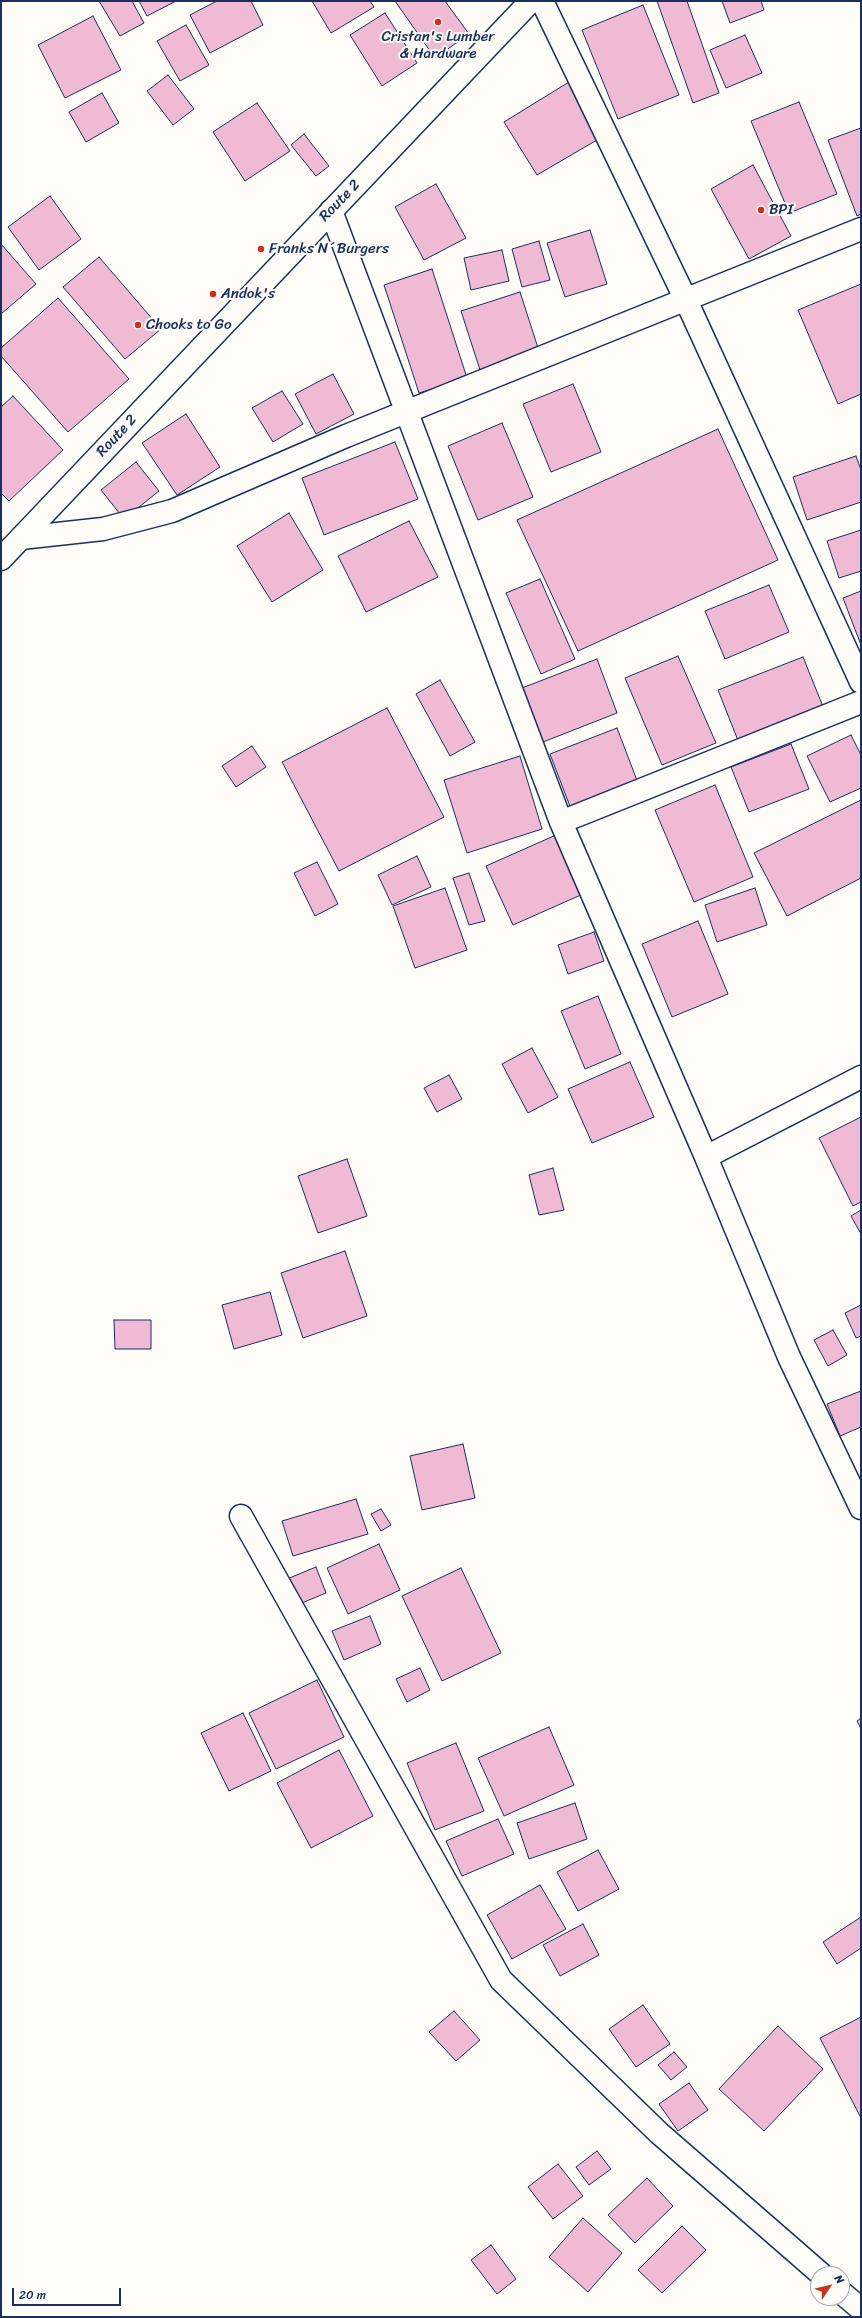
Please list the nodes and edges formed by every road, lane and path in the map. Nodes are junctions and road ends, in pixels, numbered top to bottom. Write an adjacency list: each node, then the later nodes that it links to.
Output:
1 (531, 1): 3 (main road, Route 2)
2 (542, 1): 5 (main road)
3 (331, 211): 6 (main road); 7 (main road, Route 2)
4 (861, 229): 5 (main road)
5 (685, 298): 6 (main road); 9 (main road)
6 (407, 412): 7 (main road); 11 (main road)
7 (21, 538): 8 (main road, Route 2)
8 (1, 559)
9 (861, 682)
10 (861, 702): 11 (main road)
11 (561, 822): 13 (main road)
12 (861, 1077): 13 (main road)
13 (706, 1157): 14 (main road)
14 (861, 1508)
15 (242, 1516): 16 (main road)
16 (811, 2266)
17 (850, 2300): 18 (main road)
18 (861, 2309)

